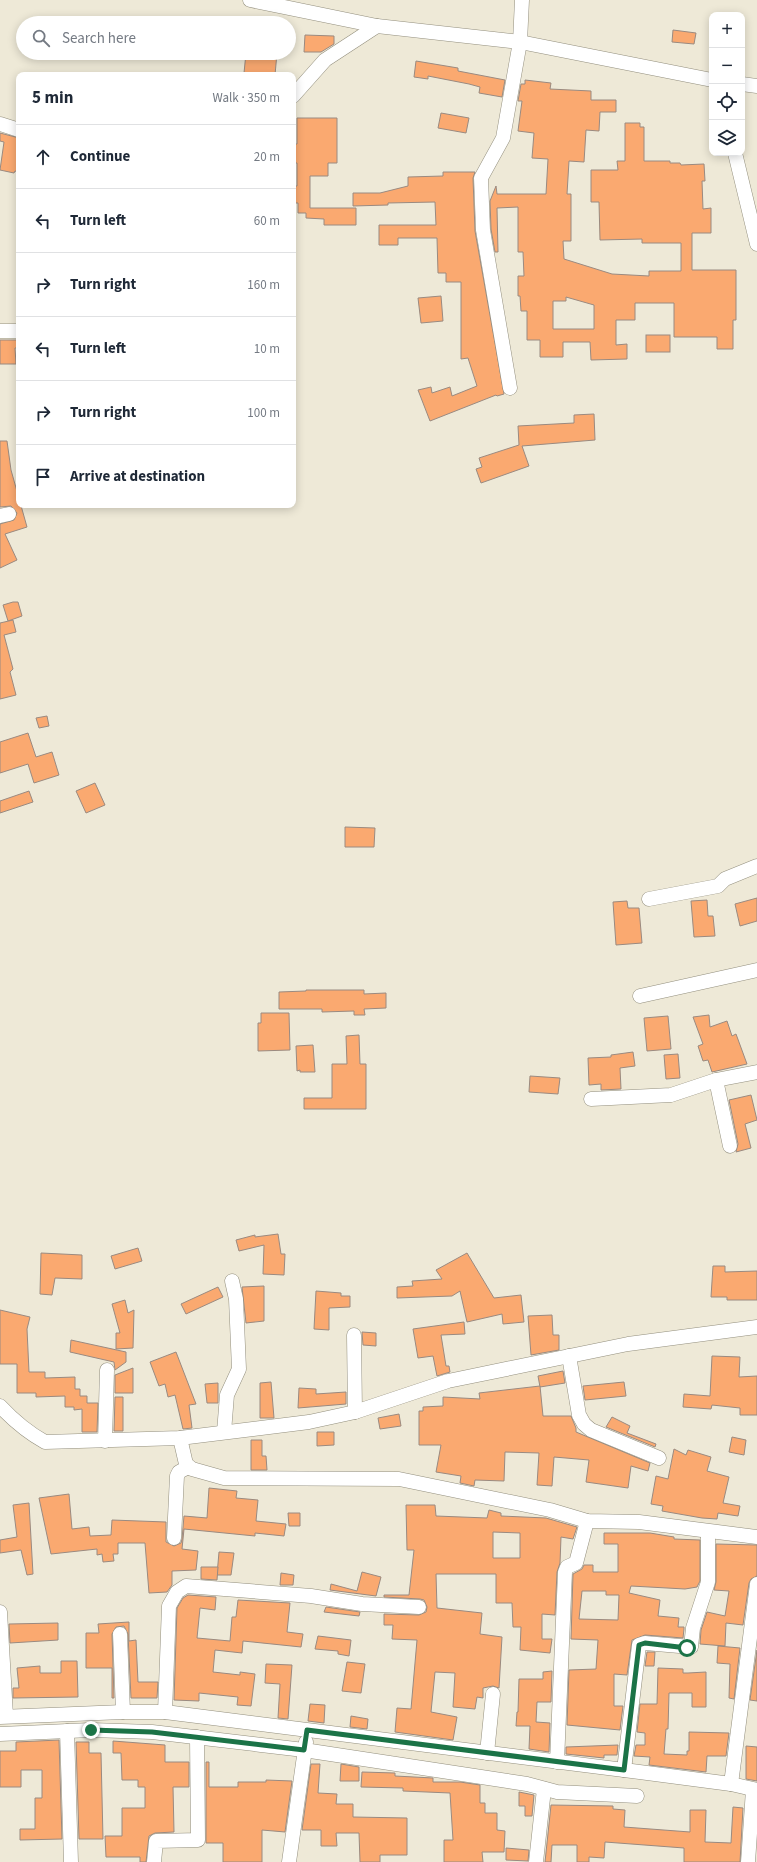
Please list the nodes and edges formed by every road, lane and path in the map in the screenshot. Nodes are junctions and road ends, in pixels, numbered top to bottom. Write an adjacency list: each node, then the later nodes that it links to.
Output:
1 (250, 0): 3 (street)
2 (522, 0): 4 (street)
3 (377, 26): 4 (street); 8 (street)
4 (520, 42): 5 (street); 15 (street)
5 (709, 79)
6 (745, 84): 7 (street)
7 (757, 86)
8 (296, 93)
9 (0, 124): 10 (street)
10 (16, 129)
11 (736, 156): 12 (street)
12 (757, 244)
13 (0, 332): 14 (street)
14 (16, 332)
15 (510, 388)
16 (757, 866): 17 (street)
17 (649, 899)
18 (757, 970): 19 (street)
19 (640, 996)
20 (757, 1072): 21 (street)
21 (716, 1080): 22 (street); 23 (street)
22 (590, 1099)
23 (730, 1146)
24 (232, 1281): 31 (street)
25 (757, 1327): 27 (street)
26 (354, 1335): 30 (street)
27 (569, 1356): 30 (street); 34 (street)
28 (106, 1370): 33 (street)
29 (0, 1406): 33 (street)
30 (355, 1412): 31 (street)
31 (224, 1432): 32 (street)
32 (180, 1438): 33 (street); 35 (street)
33 (105, 1441)
34 (658, 1458)
35 (188, 1467): 36 (street); 39 (street)
36 (587, 1521): 37 (street); 55 (street)
37 (708, 1532): 38 (street); 56 (street)
38 (757, 1537)
39 (174, 1538)
40 (757, 1584): 57 (street)
41 (419, 1607): 46 (street)
42 (0, 1612): 47 (street)
43 (120, 1634): 45 (street)
44 (493, 1694): 54 (street)
45 (123, 1712): 46 (street); 47 (street)
46 (159, 1712): 48 (street); 50 (street)
47 (3, 1717)
48 (307, 1730): 53 (street); 54 (street)
49 (67, 1731): 50 (street); 51 (street); 61 (street)
50 (152, 1732): 52 (street)
51 (0, 1734)
52 (197, 1737): 53 (street); 62 (street)
53 (304, 1750): 58 (street); 63 (street)
54 (487, 1753): 55 (street)
55 (557, 1762): 56 (street)
56 (624, 1770): 57 (street)
57 (731, 1784): 59 (street)
58 (544, 1789): 60 (street); 64 (street)
59 (755, 1790): 65 (street)
60 (636, 1796)
61 (72, 1862)
62 (154, 1862)
63 (289, 1862)
64 (536, 1862)
65 (748, 1862)

